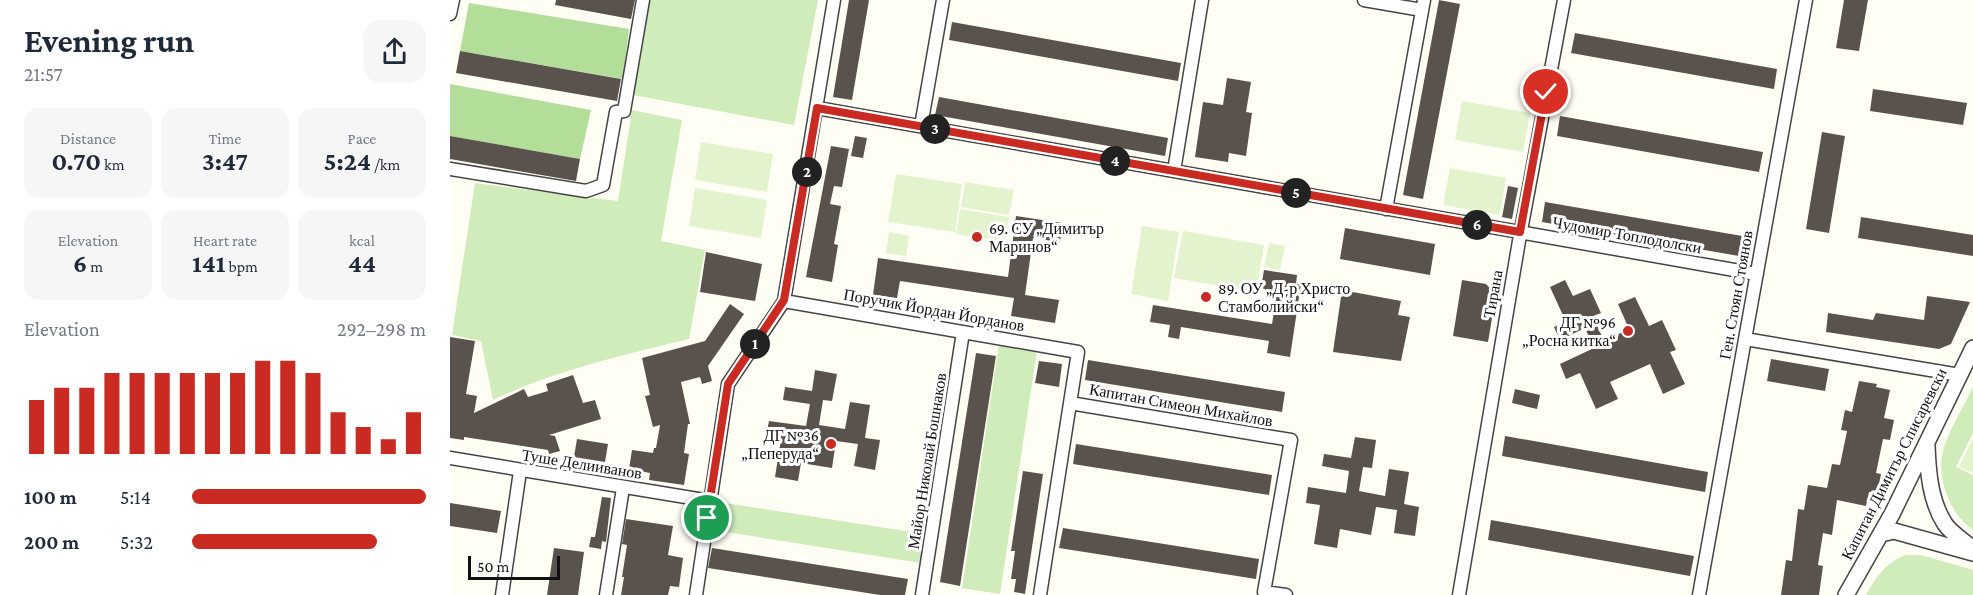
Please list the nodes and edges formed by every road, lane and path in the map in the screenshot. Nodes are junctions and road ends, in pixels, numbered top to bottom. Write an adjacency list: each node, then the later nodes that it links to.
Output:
1 (453, 0): 10 (street)
2 (643, 0): 13 (street)
3 (834, 0): 11 (street)
4 (943, 0): 12 (street)
5 (1202, 0): 14 (street)
6 (1364, 0): 9 (street)
7 (1564, 0): 16 (street, Тирана)
8 (1806, 0): 17 (street, Ген. Стоян Стоянов)
9 (1423, 5): 15 (street)
10 (450, 15)
11 (817, 108): 12 (street, Чудомир Топлодолски); 18 (street)
12 (921, 126): 14 (street, Чудомир Топлодолски)
13 (450, 169)
14 (1174, 171): 15 (street, Чудомир Топлодолски)
15 (1386, 209): 16 (street, Чудомир Топлодолски)
16 (1520, 232): 17 (street, Чудомир Топлодолски); 37 (street, Тирана)
17 (1756, 274): 20 (street, Ген. Стоян Стоянов)
18 (784, 300): 19 (street, Поручик Йордан Йорданов); 28 (street)
19 (963, 332): 23 (street, Поручик Йордан Йорданов); 34 (street, Майор Николай Бошнаков)
20 (1745, 339): 22 (street); 38 (street, Ген. Стоян Стоянов)
21 (1973, 348): 22 (street, Капитан Димитър Списаревски)
22 (1960, 375): 24 (street, Капитан Димитър Списаревски)
23 (1070, 403): 35 (street); 36 (street, Капитан Симеон Михайлов)
24 (1927, 446): 29 (street, Капитан Димитър Списаревски); 30 (street)
25 (450, 458): 26 (street, Туше Делииванов)
26 (520, 471): 27 (street, Туше Делииванов); 31 (street)
27 (623, 488): 28 (street, Туше Делииванов); 32 (street)
28 (710, 501): 33 (street)
29 (1881, 534): 30 (street); 39 (street, Капитан Димитър Списаревски)
30 (1973, 551)
31 (502, 595)
32 (606, 595)
33 (696, 595)
34 (922, 595)
35 (1040, 595)
36 (1286, 595)
37 (1459, 595)
38 (1699, 595)
39 (1845, 595)

